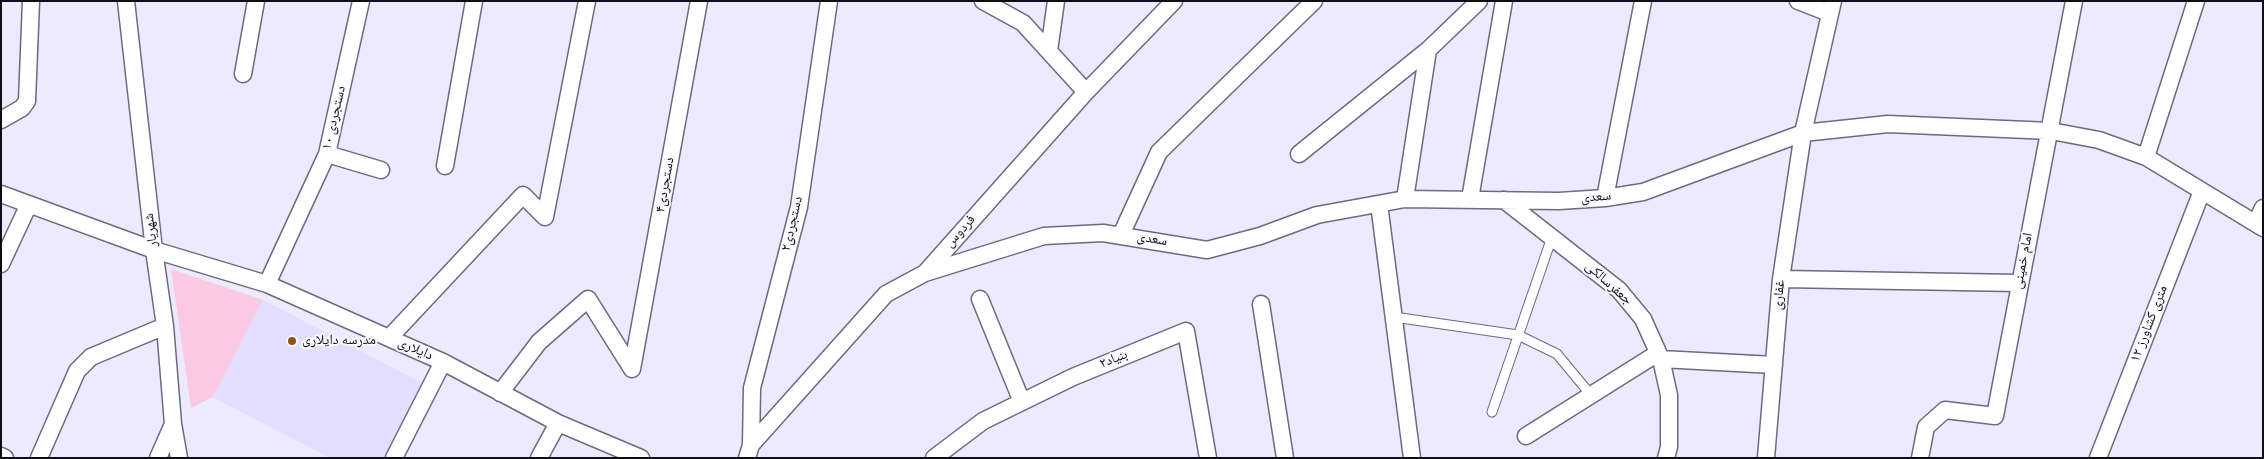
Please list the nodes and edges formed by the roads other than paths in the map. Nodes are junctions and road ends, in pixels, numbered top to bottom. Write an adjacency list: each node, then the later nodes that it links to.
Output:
1 (30, 1): 24 (street)
2 (126, 1): 44 (street, شهریار)
3 (256, 1): 22 (street)
4 (361, 1): 27 (street, دستجردی ۱۰)
5 (474, 1): 30 (street)
6 (587, 1): 55 (street)
7 (699, 1): 59 (street, دستجردی۴)
8 (829, 1): 66 (street, دستجردی۲)
9 (983, 1): 21 (street)
10 (1056, 1): 21 (street)
11 (1174, 1): 23 (street, فردوس)
12 (1314, 1): 42 (street)
13 (1479, 1): 20 (street)
14 (1504, 1): 36 (street)
15 (1643, 1): 34 (street)
16 (1798, 1): 19 (street)
17 (2074, 1): 25 (street, امام خمینی)
18 (2196, 1): 29 (street)
19 (1831, 7): 26 (street, غفاری)
20 (1428, 50): 28 (street); 35 (street)
21 (1049, 51): 23 (street)
22 (243, 74)
23 (1086, 92): 46 (street, فردوس)
24 (1, 120)
25 (2051, 131): 26 (street); 29 (street); 48 (street, امام خمینی)
26 (1803, 133): 34 (street, سعدی); 47 (street, غفاری)
27 (327, 154): 31 (street); 49 (street, دستجردی ۱۰)
28 (1299, 154)
29 (2146, 157): 32 (street)
30 (445, 166)
31 (381, 170)
32 (2202, 191): 41 (street); 80 (street, ۱۲ متری کشاورز)
33 (1, 194): 38 (street, دایلاری)
34 (1605, 198): 37 (street, سعدی)
35 (1405, 199): 36 (street, سعدی); 39 (street, سعدی)
36 (1470, 199): 37 (street, سعدی)
37 (1504, 200): 43 (street, جعفرسالکی)
38 (29, 204): 44 (street, دایلاری); 45 (street)
39 (1379, 204): 42 (street, سعدی); 52 (street)
40 (2263, 208): 41 (street)
41 (2260, 225)
42 (1121, 235): 46 (street, سعدی)
43 (1552, 236): 54 (lane); 56 (street, جعفرسالکی)
44 (154, 250): 49 (street, دایلاری); 53 (street, شهریار)
45 (1, 264)
46 (925, 273): 66 (street, فردوس)
47 (1781, 278): 48 (street); 58 (street, غفاری)
48 (2019, 283): 79 (street, امام خمینی)
49 (267, 284): 55 (street, دایلاری)
50 (980, 299): 61 (street)
51 (1261, 304): 75 (street)
52 (1394, 317): 54 (lane); 76 (street)
53 (165, 326): 64 (street, شهریار); 67 (street)
54 (1518, 335): 60 (lane); 62 (lane)
55 (389, 338): 57 (street, دایلاری)
56 (1660, 356): 58 (street); 60 (street); 77 (street, جعفرسالکی)
57 (443, 362): 59 (street, دایلاری); 70 (street)
58 (1774, 365): 78 (street, غفاری)
59 (500, 393): 63 (street, دایلاری)
60 (1591, 395): 65 (street)
61 (1022, 402): 73 (street, بنیاد۲); 74 (street, بنیاد۲)
62 (1492, 412)
63 (558, 423): 71 (street); 72 (street, دایلاری)
64 (173, 424): 68 (street); 69 (street, شهریار)
65 (1526, 436)
66 (752, 453)
67 (38, 458)
68 (158, 458)
69 (180, 458)
70 (394, 458)
71 (539, 458)
72 (640, 458)
73 (934, 458)
74 (1208, 458)
75 (1285, 458)
76 (1412, 458)
77 (1666, 458)
78 (1766, 458)
79 (1920, 458)
80 (2098, 458)

